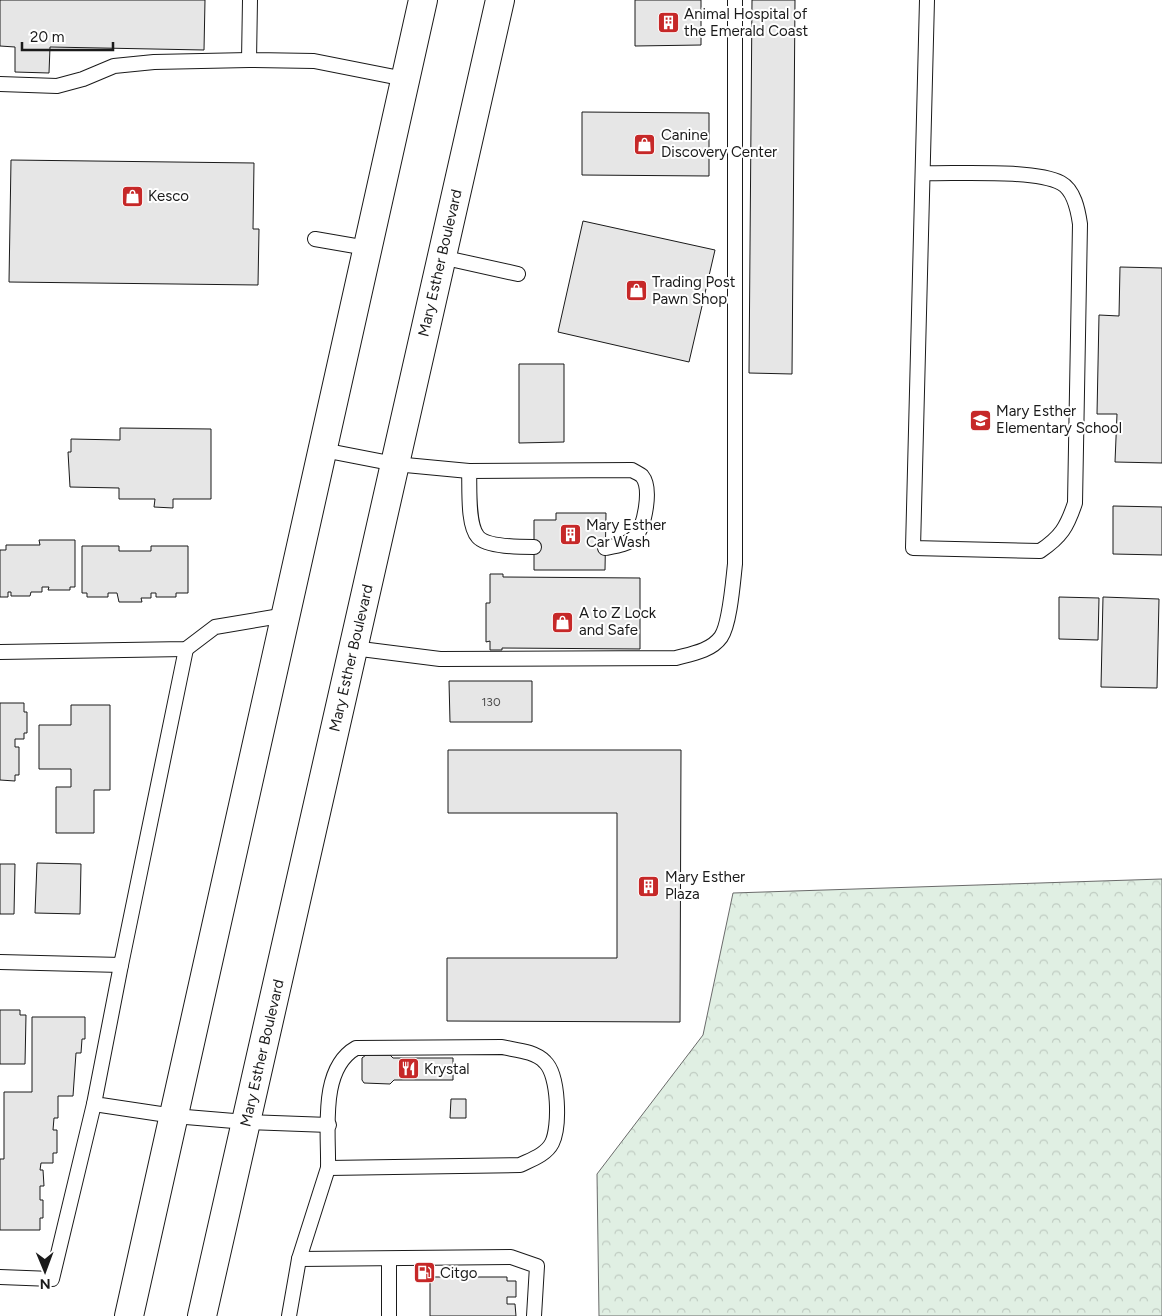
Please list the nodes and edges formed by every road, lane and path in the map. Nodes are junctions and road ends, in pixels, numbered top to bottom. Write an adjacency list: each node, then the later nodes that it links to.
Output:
1 (250, 0): 6 (lane)
2 (423, 0): 7 (main road)
3 (500, 0): 12 (main road, Mary Esther Boulevard)
4 (735, 0): 20 (lane)
5 (927, 0): 9 (lane)
6 (248, 60): 7 (lane); 8 (lane)
7 (405, 79): 11 (main road)
8 (0, 84)
9 (923, 173): 9 (lane)
10 (315, 240): 11 (lane)
11 (367, 248): 14 (main road)
12 (441, 257): 13 (lane); 15 (main road, Mary Esther Boulevard)
13 (518, 274)
14 (323, 450): 15 (lane); 19 (main road)
15 (394, 464): 16 (lane); 20 (main road, Mary Esther Boulevard)
16 (469, 471): 17 (lane); 18 (lane)
17 (534, 547)
18 (606, 548)
19 (286, 615): 21 (lane); 26 (main road)
20 (353, 648): 27 (main road, Mary Esther Boulevard)
21 (186, 649): 22 (lane); 24 (lane)
22 (0, 652)
23 (0, 962): 24 (lane)
24 (120, 965): 25 (lane)
25 (94, 1104): 26 (lane); 32 (lane)
26 (174, 1116): 27 (lane); 33 (main road)
27 (246, 1122): 28 (lane); 34 (main road, Mary Esther Boulevard)
28 (329, 1125): 29 (lane); 29 (lane)
29 (328, 1168): 30 (lane)
30 (299, 1259): 31 (lane); 35 (lane)
31 (389, 1260): 36 (lane); 37 (lane)
32 (0, 1277)
33 (129, 1316)
34 (202, 1316)
35 (289, 1316)
36 (389, 1316)
37 (534, 1316)

